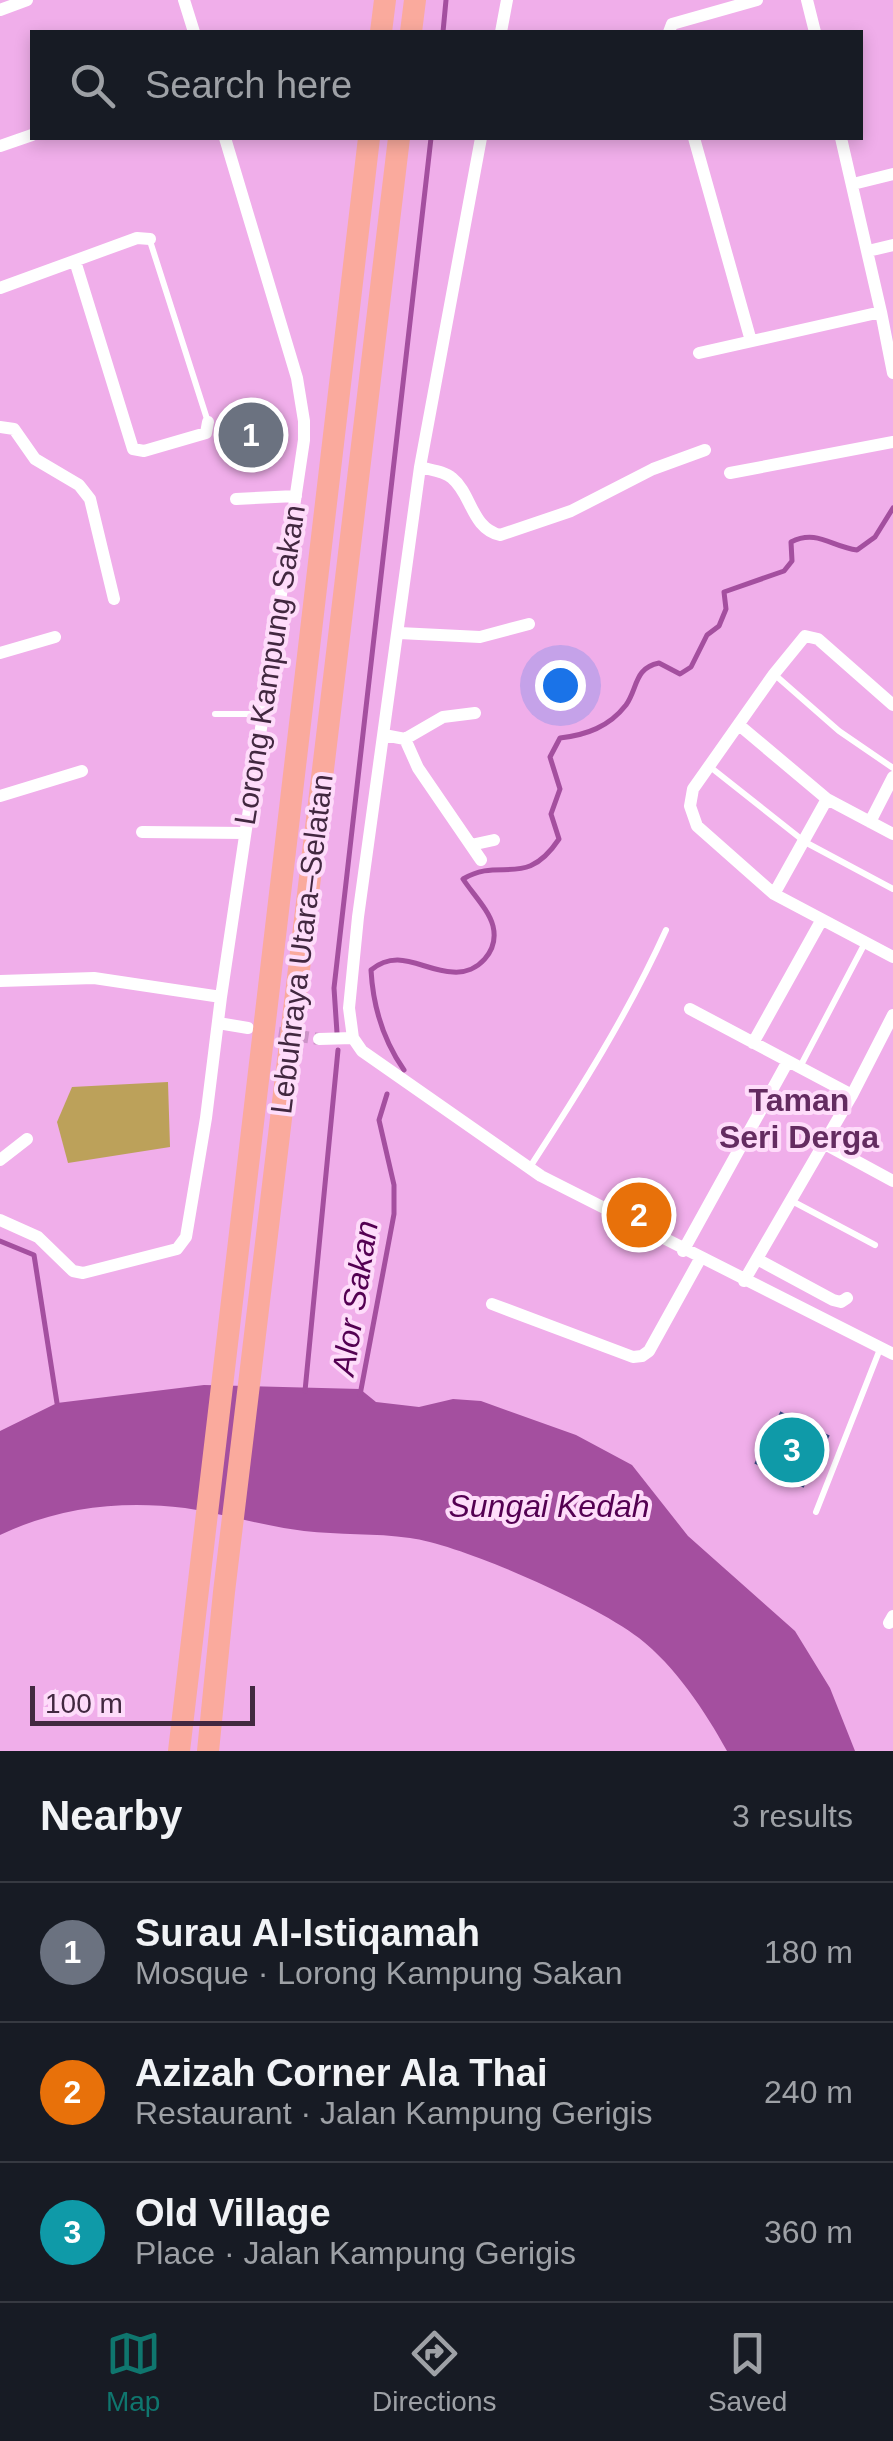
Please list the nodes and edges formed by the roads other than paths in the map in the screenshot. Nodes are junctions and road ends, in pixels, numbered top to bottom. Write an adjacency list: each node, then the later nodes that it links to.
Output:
1 (27, 0): 9 (street)
2 (184, 0): 10 (street)
3 (386, 0): 11 (highway)
4 (416, 0): 12 (highway)
5 (507, 0): 13 (street)
6 (757, 0): 8 (street)
7 (807, 0): 15 (street)
8 (734, 3): 14 (street)
9 (0, 10)
10 (193, 30)
11 (382, 30)
12 (412, 30)
13 (501, 30)
14 (669, 30)
15 (814, 30)
16 (30, 136): 23 (street)
17 (226, 140): 41 (street, Lorong Kampung Sakan)
18 (369, 140): 103 (highway, Lebuhraya Utara–Selatan)
19 (399, 140): 104 (highway, Lebuhraya Utara–Selatan)
20 (481, 140): 39 (street)
21 (695, 140): 32 (street)
22 (842, 140): 25 (street)
23 (0, 146)
24 (893, 174): 25 (street)
25 (853, 184): 28 (street)
26 (150, 240): 29 (street); 35 (lane)
27 (893, 245): 28 (street)
28 (868, 251): 31 (street)
29 (75, 261): 30 (street); 35 (street)
30 (0, 288)
31 (881, 312): 32 (street); 34 (street)
32 (751, 341): 33 (street)
33 (699, 353)
34 (893, 373)
35 (208, 422)
36 (0, 427): 43 (street)
37 (893, 442): 40 (street)
38 (705, 450): 39 (street)
39 (420, 467): 45 (street)
40 (730, 472)
41 (296, 496): 42 (street); 52 (street, Lorong Kampung Sakan)
42 (236, 500)
43 (114, 599)
44 (529, 624): 45 (street)
45 (399, 633): 54 (street)
46 (55, 638): 47 (street)
47 (0, 652)
48 (774, 674): 49 (street); 53 (street); 57 (lane)
49 (893, 705)
50 (476, 713): 55 (street)
51 (215, 714): 52 (lane)
52 (263, 714): 64 (street, Lorong Kampung Sakan)
53 (739, 724): 56 (street); 61 (street)
54 (384, 734): 55 (street); 83 (street)
55 (405, 739): 68 (street)
56 (709, 766): 67 (lane); 71 (street)
57 (893, 768)
58 (82, 770): 60 (street)
59 (893, 778): 62 (street)
60 (0, 796)
61 (827, 798): 62 (street); 67 (street)
62 (870, 822): 65 (street)
63 (142, 832): 64 (street)
64 (245, 833): 77 (street, Lorong Kampung Sakan)
65 (893, 834)
66 (494, 840): 68 (street)
67 (805, 842): 70 (lane); 71 (street)
68 (470, 845): 69 (street)
69 (481, 860)
70 (893, 889)
71 (774, 894): 72 (street)
72 (822, 920): 74 (street); 84 (street)
73 (666, 930): 90 (lane)
74 (865, 942): 75 (street); 85 (lane)
75 (893, 956)
76 (0, 982): 77 (street)
77 (221, 997): 80 (street, Lorong Kampung Sakan)
78 (690, 1009): 84 (street)
79 (893, 1015): 86 (street)
80 (218, 1023): 81 (street); 93 (street, Lorong Kampung Sakan)
81 (248, 1028)
82 (319, 1038): 83 (street)
83 (353, 1038): 90 (street)
84 (754, 1043): 85 (street)
85 (794, 1064): 86 (street); 95 (street)
86 (852, 1094): 88 (street)
87 (27, 1139): 89 (street)
88 (823, 1143): 91 (street); 92 (street)
89 (0, 1160)
90 (529, 1168): 95 (street)
91 (893, 1181)
92 (790, 1200): 94 (lane); 97 (street)
93 (0, 1220)
94 (875, 1245)
95 (683, 1251): 96 (street)
96 (700, 1259): 98 (street); 100 (street)
97 (756, 1259): 98 (street); 99 (street)
98 (744, 1281): 101 (street)
99 (847, 1298)
100 (492, 1304)
101 (887, 1351): 102 (lane)
102 (816, 1512)
103 (179, 1751)
104 (208, 1751)

